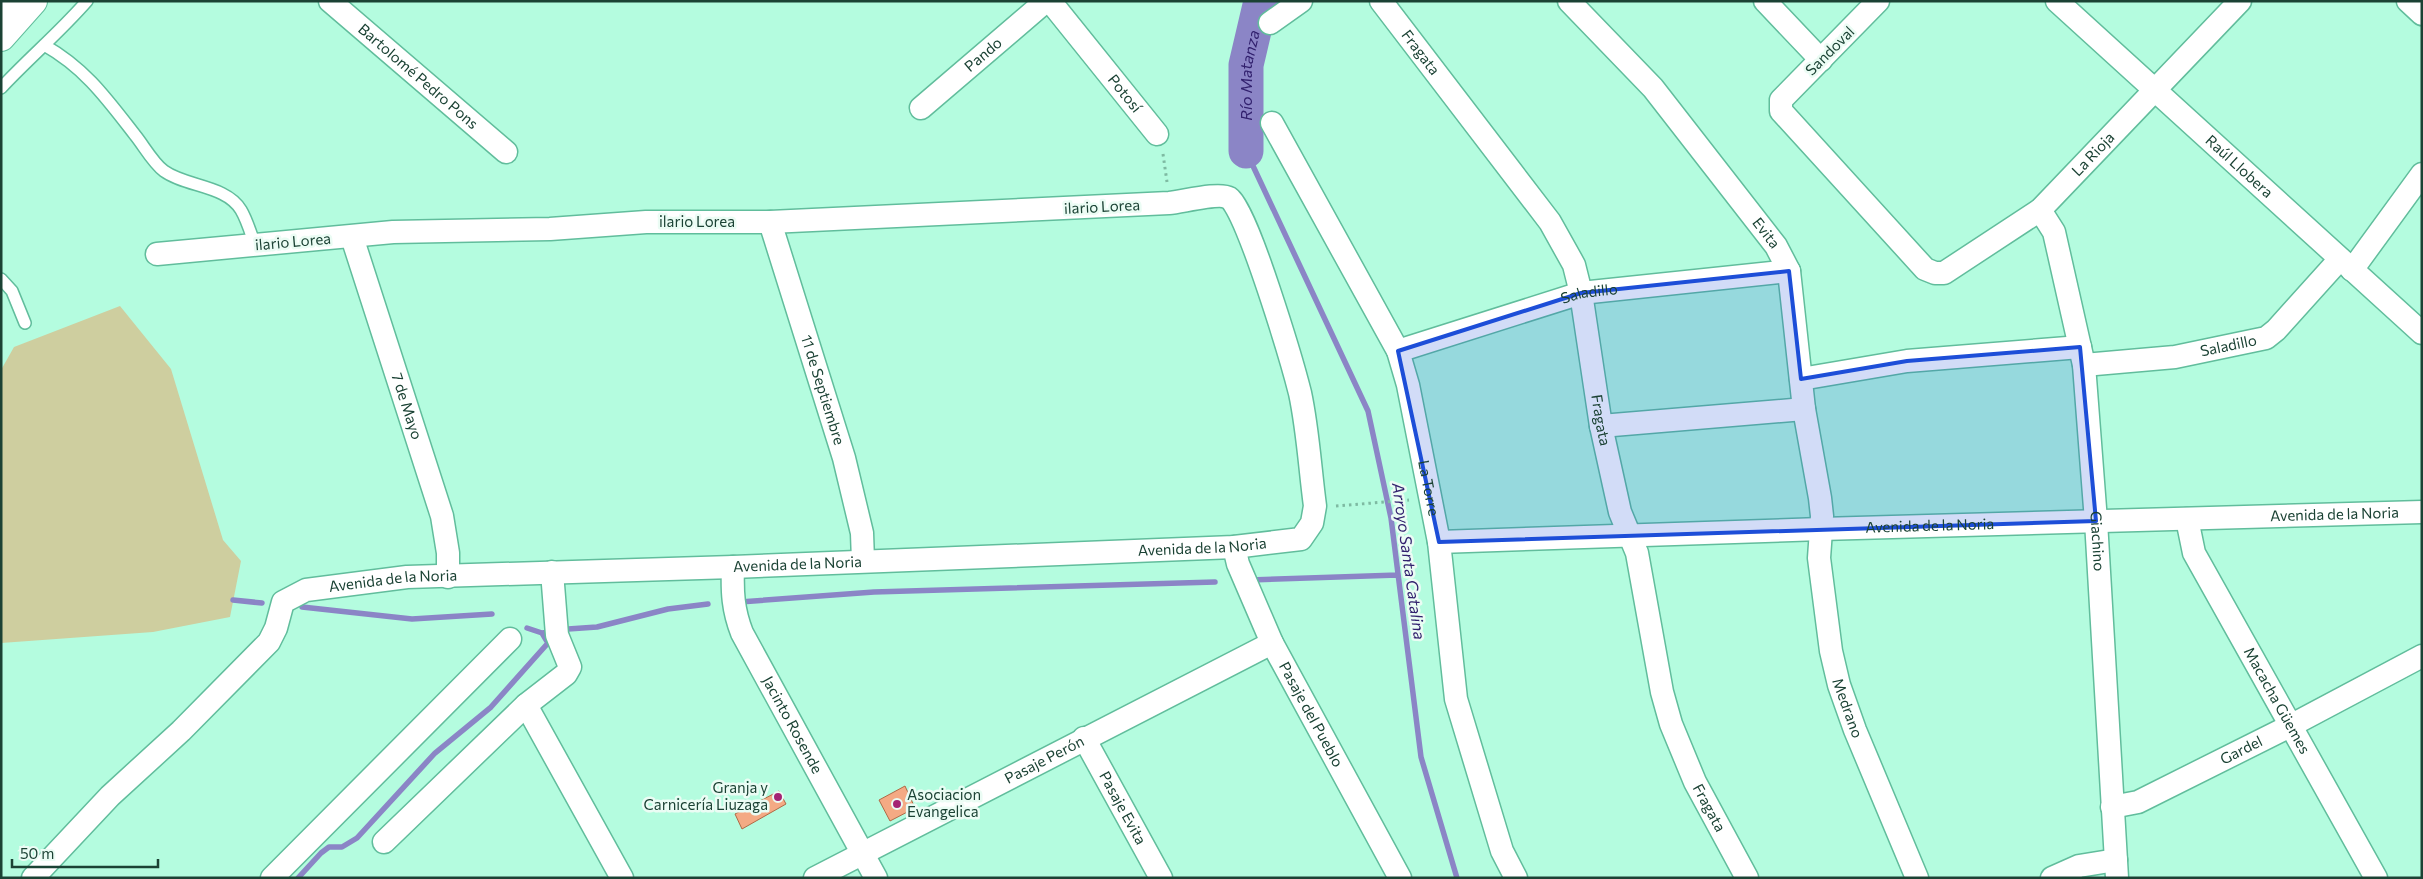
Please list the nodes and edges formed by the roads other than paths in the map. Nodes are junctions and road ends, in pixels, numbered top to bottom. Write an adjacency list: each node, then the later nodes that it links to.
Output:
1 (34, 1): 15 (main road)
2 (87, 1): 16 (lane)
3 (330, 1): 23 (street, Bartolomé Pedro Pons)
4 (1048, 1): 20 (street, Pando); 22 (street, Potosí)
5 (1300, 1): 14 (street)
6 (1381, 1): 34 (street, Fragata)
7 (1569, 1): 32 (street, Evita)
8 (1765, 1): 17 (street)
9 (1878, 1): 17 (street, Sandoval)
10 (2057, 1): 19 (street, Raúl Llobera)
11 (2240, 1): 19 (street, La Rioja)
12 (2408, 1): 13 (street)
13 (2422, 14)
14 (1270, 23)
15 (1, 36)
16 (44, 45): 18 (lane); 28 (lane)
17 (1821, 60): 31 (street, Sandoval)
18 (1, 88)
19 (2156, 90): 25 (street, La Rioja); 30 (street, Raúl Llobera)
20 (921, 108)
21 (1272, 123): 37 (street, La Torre)
22 (1157, 134)
23 (506, 152)
24 (2422, 174): 30 (street, Saladillo)
25 (2040, 210): 31 (street, La Rioja); 38 (street, Giachino)
26 (770, 222): 27 (street, ilario Lorea); 47 (street, ilario Lorea); 50 (street, 11 de Septiembre)
27 (352, 237): 28 (street, ilario Lorea); 53 (street, 7 de Mayo)
28 (255, 246): 29 (street, ilario Lorea)
29 (157, 254)
30 (2346, 264): 36 (street, Raúl Llobera); 38 (street, Saladillo)
31 (1925, 269)
32 (1789, 270): 34 (street, Saladillo); 39 (street, Evita)
33 (1, 279): 35 (lane)
34 (1581, 293): 37 (street, Saladillo); 41 (street, Fragata)
35 (25, 323)
36 (2422, 333)
37 (1398, 351): 48 (street, La Torre)
38 (2082, 356): 39 (street, Saladillo); 44 (street, Giachino)
39 (1802, 379): 40 (street, Evita)
40 (1804, 408): 41 (street); 45 (street, Evita)
41 (1601, 426): 46 (street, Fragata)
42 (2422, 512): 43 (street, Avenida de la Noria)
43 (2187, 519): 44 (street, Avenida de la Noria); 58 (street, Macacha Güemes)
44 (2096, 521): 45 (street, Avenida de la Noria); 60 (street, Giachino)
45 (1821, 529): 46 (street, Avenida de la Noria); 73 (street, Medrano)
46 (1631, 536): 48 (street, Avenida de la Noria); 72 (street, Fragata)
47 (1302, 539): 49 (street, Avenida de la Noria)
48 (1439, 542): 71 (street, La Torre)
49 (1234, 547): 50 (street, Avenida de la Noria); 55 (street, Pasaje del Pueblo)
50 (864, 560): 51 (street, Avenida de la Noria)
51 (733, 567): 52 (street, Avenida de la Noria); 62 (street, Jacinto Rosende)
52 (552, 572): 53 (street, Avenida de la Noria); 57 (street)
53 (448, 577): 64 (street, Avenida de la Noria)
54 (510, 639): 65 (street)
55 (1272, 643): 59 (street, Pasaje Perón); 70 (street, Pasaje del Pueblo)
56 (2422, 656): 58 (street, Gardel)
57 (526, 705): 61 (street); 66 (street)
58 (2290, 726): 60 (street, Gardel); 75 (street, Macacha Güemes)
59 (1084, 738): 62 (street, Pasaje Perón); 69 (street, Pasaje Evita)
60 (2112, 807): 63 (street, Giachino)
61 (384, 842)
62 (862, 852): 67 (street, Pasaje Perón); 68 (street, Jacinto Rosende)
63 (2116, 869): 74 (street)
64 (33, 878)
65 (272, 878)
66 (622, 878)
67 (815, 878)
68 (876, 878)
69 (1160, 878)
70 (1400, 878)
71 (1516, 878)
72 (1747, 878)
73 (1917, 878)
74 (2052, 878)
75 (2376, 878)

